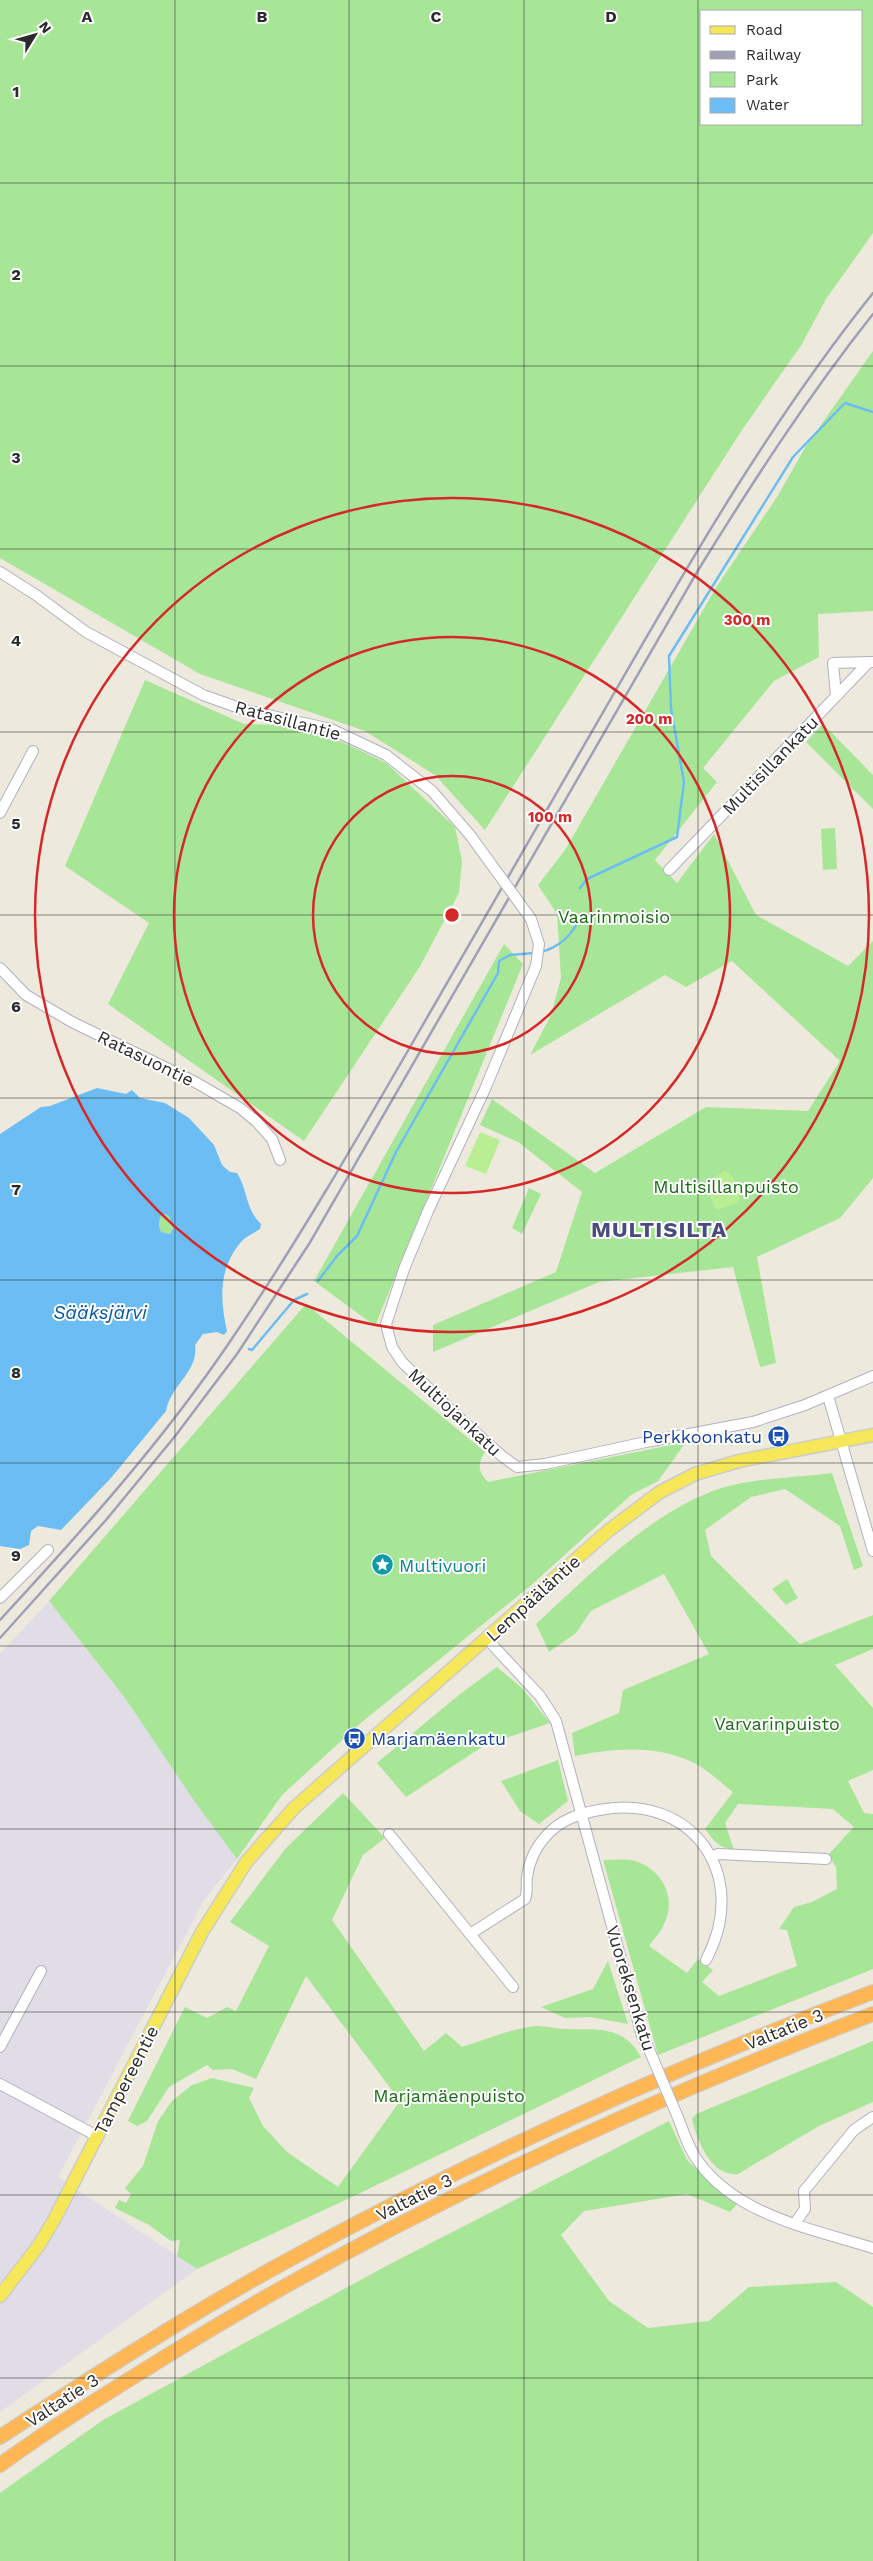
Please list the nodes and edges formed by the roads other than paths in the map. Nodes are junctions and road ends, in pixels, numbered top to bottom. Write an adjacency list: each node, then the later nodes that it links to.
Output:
1 (0, 572): 8 (street, Ratasillantie, bridge)
2 (871, 662): 3 (street, Multisillankatu); 3 (street)
3 (836, 696): 6 (street, Multisillankatu)
4 (33, 751): 5 (street)
5 (0, 813)
6 (669, 870)
7 (0, 968): 9 (street, Ratasuontie)
8 (497, 1060): 11 (street, Multiojankatu)
9 (280, 1160)
10 (873, 1376): 11 (street, Multiojankatu)
11 (828, 1396): 13 (street)
12 (873, 1435): 13 (main road, Lempääläntie)
13 (840, 1443): 15 (street); 17 (main road, Lempääläntie)
14 (48, 1550): 16 (street)
15 (873, 1551)
16 (0, 1598)
17 (487, 1639): 18 (street, Vuoreksenkatu); 22 (main road, Lempääläntie)
18 (581, 1814): 20 (street); 23 (street); 33 (street, Vuoreksenkatu, bridge)
19 (389, 1834): 23 (street)
20 (711, 1857): 21 (street); 24 (street)
21 (826, 1859)
22 (248, 1861): 32 (main road, Tampereentie)
23 (470, 1934): 26 (street)
24 (706, 1960)
25 (41, 1971): 29 (street)
26 (513, 1987)
27 (873, 1992): 36 (highway, Valtatie 3)
28 (873, 2014): 37 (highway, Valtatie 3)
29 (0, 2047)
30 (0, 2084): 32 (street)
31 (873, 2117): 33 (street)
32 (97, 2136): 35 (main road, Tampereentie)
33 (795, 2223): 34 (street, Vuoreksenkatu)
34 (873, 2248)
35 (0, 2296)
36 (0, 2438)
37 (0, 2465)

